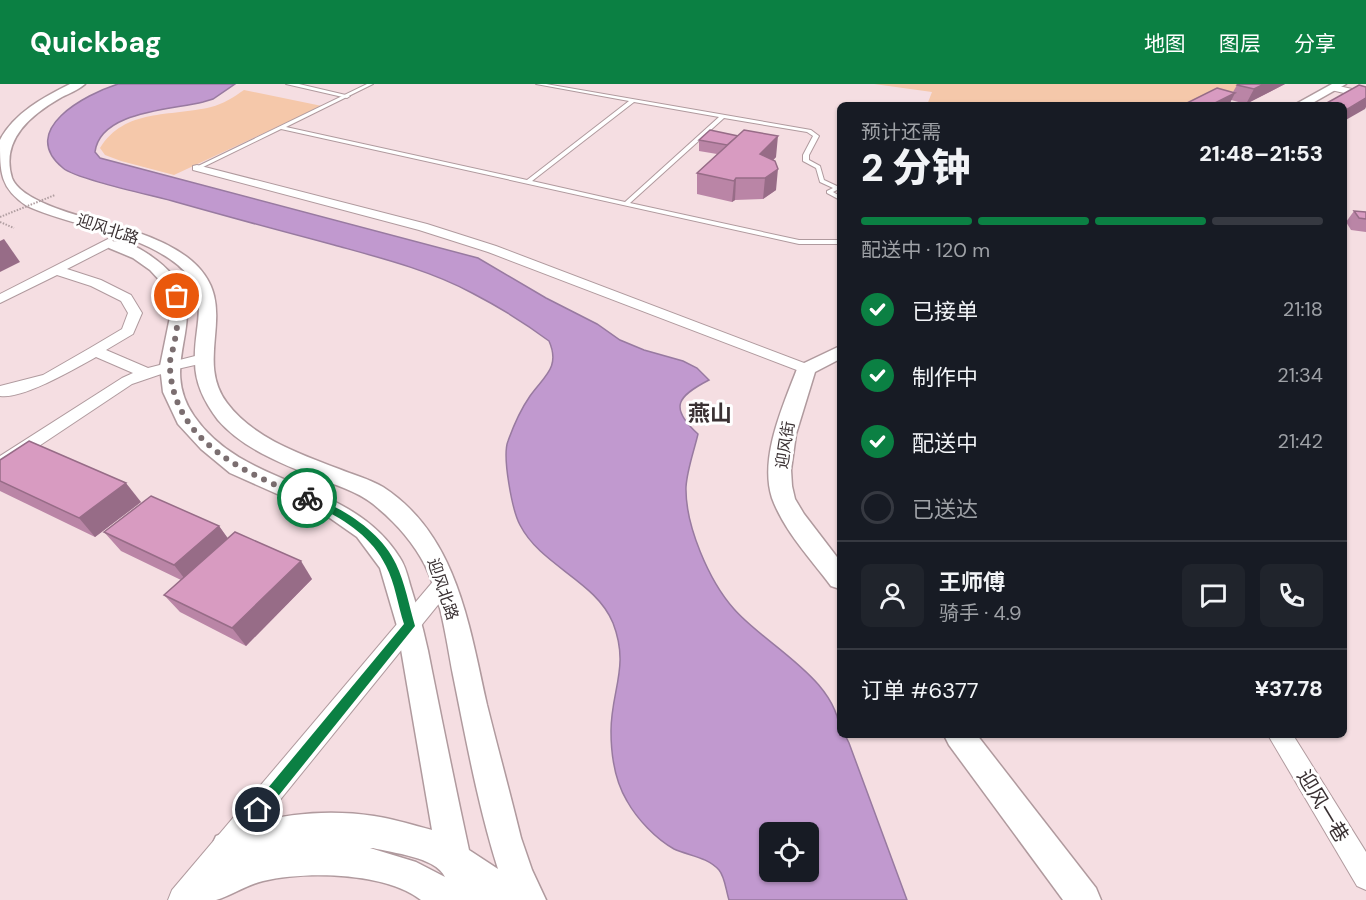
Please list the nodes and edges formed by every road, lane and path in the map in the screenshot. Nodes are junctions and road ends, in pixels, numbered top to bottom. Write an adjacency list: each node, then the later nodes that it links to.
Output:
1 (67, 84): 12 (street)
2 (79, 84): 15 (street, 迎风北路)
3 (289, 84): 8 (street)
4 (371, 84): 8 (lane)
5 (538, 84): 9 (lane)
6 (1337, 86): 7 (street); 10 (street)
7 (1366, 95)
8 (348, 96): 13 (lane)
9 (632, 101): 11 (lane); 16 (lane)
10 (1306, 102)
11 (723, 116): 18 (lane); 22 (lane)
12 (0, 126)
13 (284, 128): 14 (lane); 16 (lane)
14 (197, 168): 34 (street)
15 (2, 172): 32 (street, 迎风北路)
16 (527, 183): 22 (lane)
17 (837, 188): 20 (lane)
18 (837, 188)
19 (55, 195): 23 (path, bridge)
20 (837, 196)
21 (0, 199): 27 (street, 迎风北路)
22 (626, 204): 26 (lane)
23 (0, 217)
24 (0, 222): 25 (path)
25 (14, 228)
26 (837, 242)
27 (108, 243): 28 (street); 33 (street, 迎风北路)
28 (56, 270): 29 (street); 30 (street)
29 (0, 299)
30 (95, 351): 35 (street); 36 (street)
31 (837, 354): 34 (street)
32 (203, 359): 33 (street); 39 (street, 迎风北路)
33 (169, 366): 35 (street); 40 (street, 迎风北路)
34 (807, 369): 38 (street, 迎风街)
35 (147, 374): 37 (street)
36 (0, 391)
37 (0, 464)
38 (837, 575)
39 (443, 584): 40 (street); 51 (street, 迎风北路)
40 (410, 626): 43 (street); 44 (street, 迎风北路)
41 (961, 738): 52 (street)
42 (1282, 738): 45 (street, 迎风一巷)
43 (227, 848): 44 (street); 46 (street)
44 (454, 859): 49 (street, 迎风北路); 50 (street)
45 (1366, 877)
46 (182, 900)
47 (187, 900): 48 (street)
48 (447, 900)
49 (473, 900)
50 (513, 900)
51 (529, 900)
52 (1084, 900)

